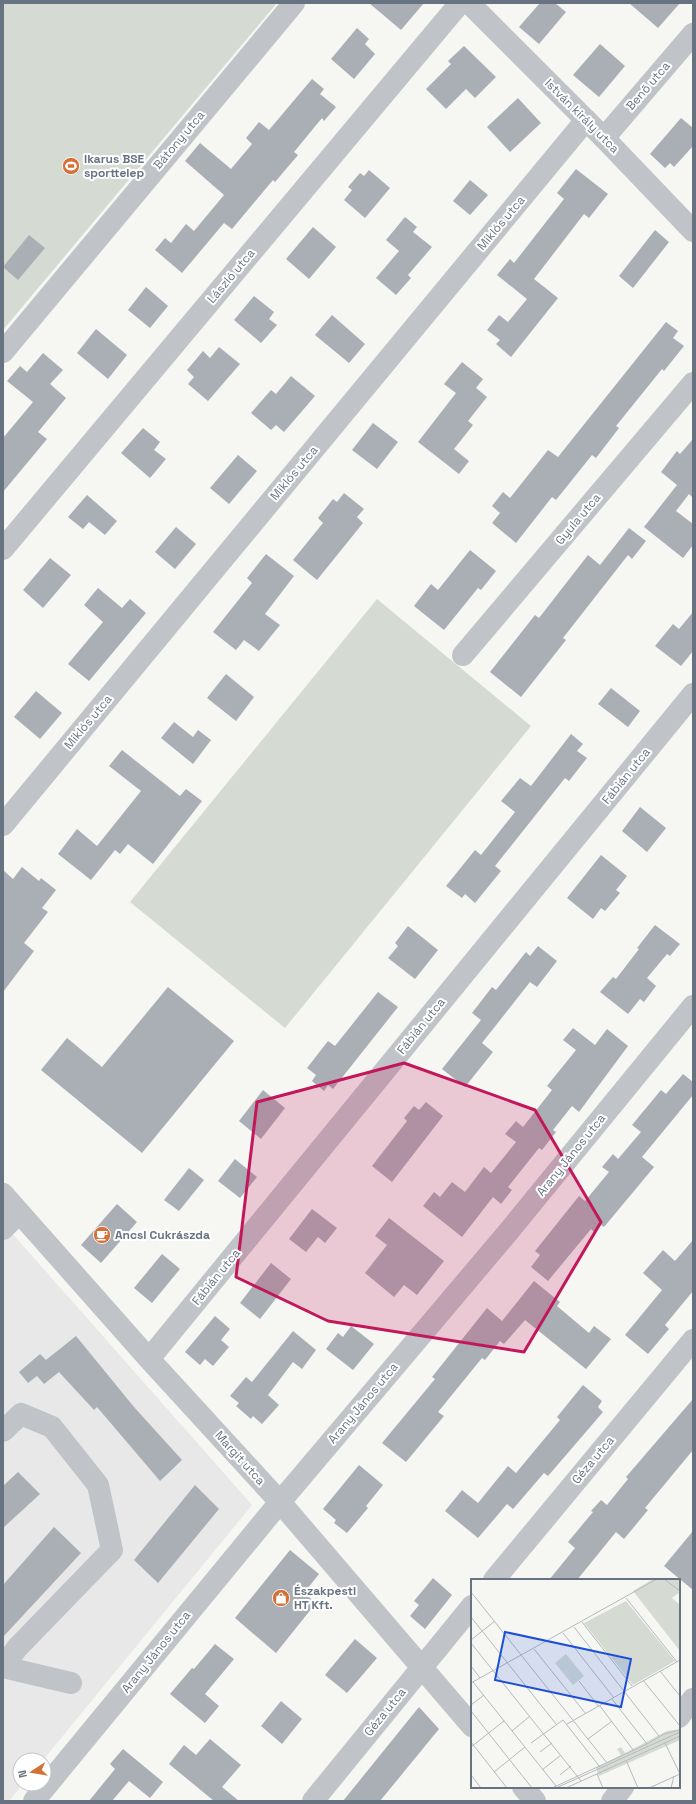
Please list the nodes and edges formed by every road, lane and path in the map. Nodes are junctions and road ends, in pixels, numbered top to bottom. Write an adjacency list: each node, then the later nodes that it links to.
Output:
1 (294, 3): 8 (street, Bátony utca)
2 (460, 3): 10 (street, László utca)
3 (469, 3): 5 (street, István király utca)
4 (693, 34): 6 (street, Benő utca)
5 (586, 120): 6 (street, István király utca); 13 (street, Miklós utca)
6 (604, 138): 7 (street, István király utca)
7 (693, 231)
8 (3, 352)
9 (693, 383): 11 (street, Gyula utca)
10 (3, 549)
11 (463, 654)
12 (693, 694): 19 (street, Fábián utca)
13 (3, 825)
14 (693, 1006): 21 (street, Arany János utca)
15 (3, 1194): 16 (street, Margit utca)
16 (20, 1213): 17 (street); 19 (street, Margit utca)
17 (3, 1229)
18 (693, 1340): 22 (street, Géza utca)
19 (149, 1359): 21 (street, Margit utca)
20 (3, 1430): 25 (street)
21 (280, 1502): 24 (street, Margit utca); 32 (street, Arany János utca)
22 (495, 1579)
23 (471, 1607): 24 (street, Géza utca)
24 (422, 1666): 29 (street, Margit utca); 33 (street, Géza utca)
25 (3, 1667): 26 (street)
26 (71, 1683)
27 (693, 1699): 28 (street)
28 (680, 1716)
29 (471, 1725)
30 (524, 1788): 34 (street)
31 (622, 1788): 35 (street)
32 (34, 1801)
33 (313, 1801)
34 (535, 1801)
35 (612, 1801)

